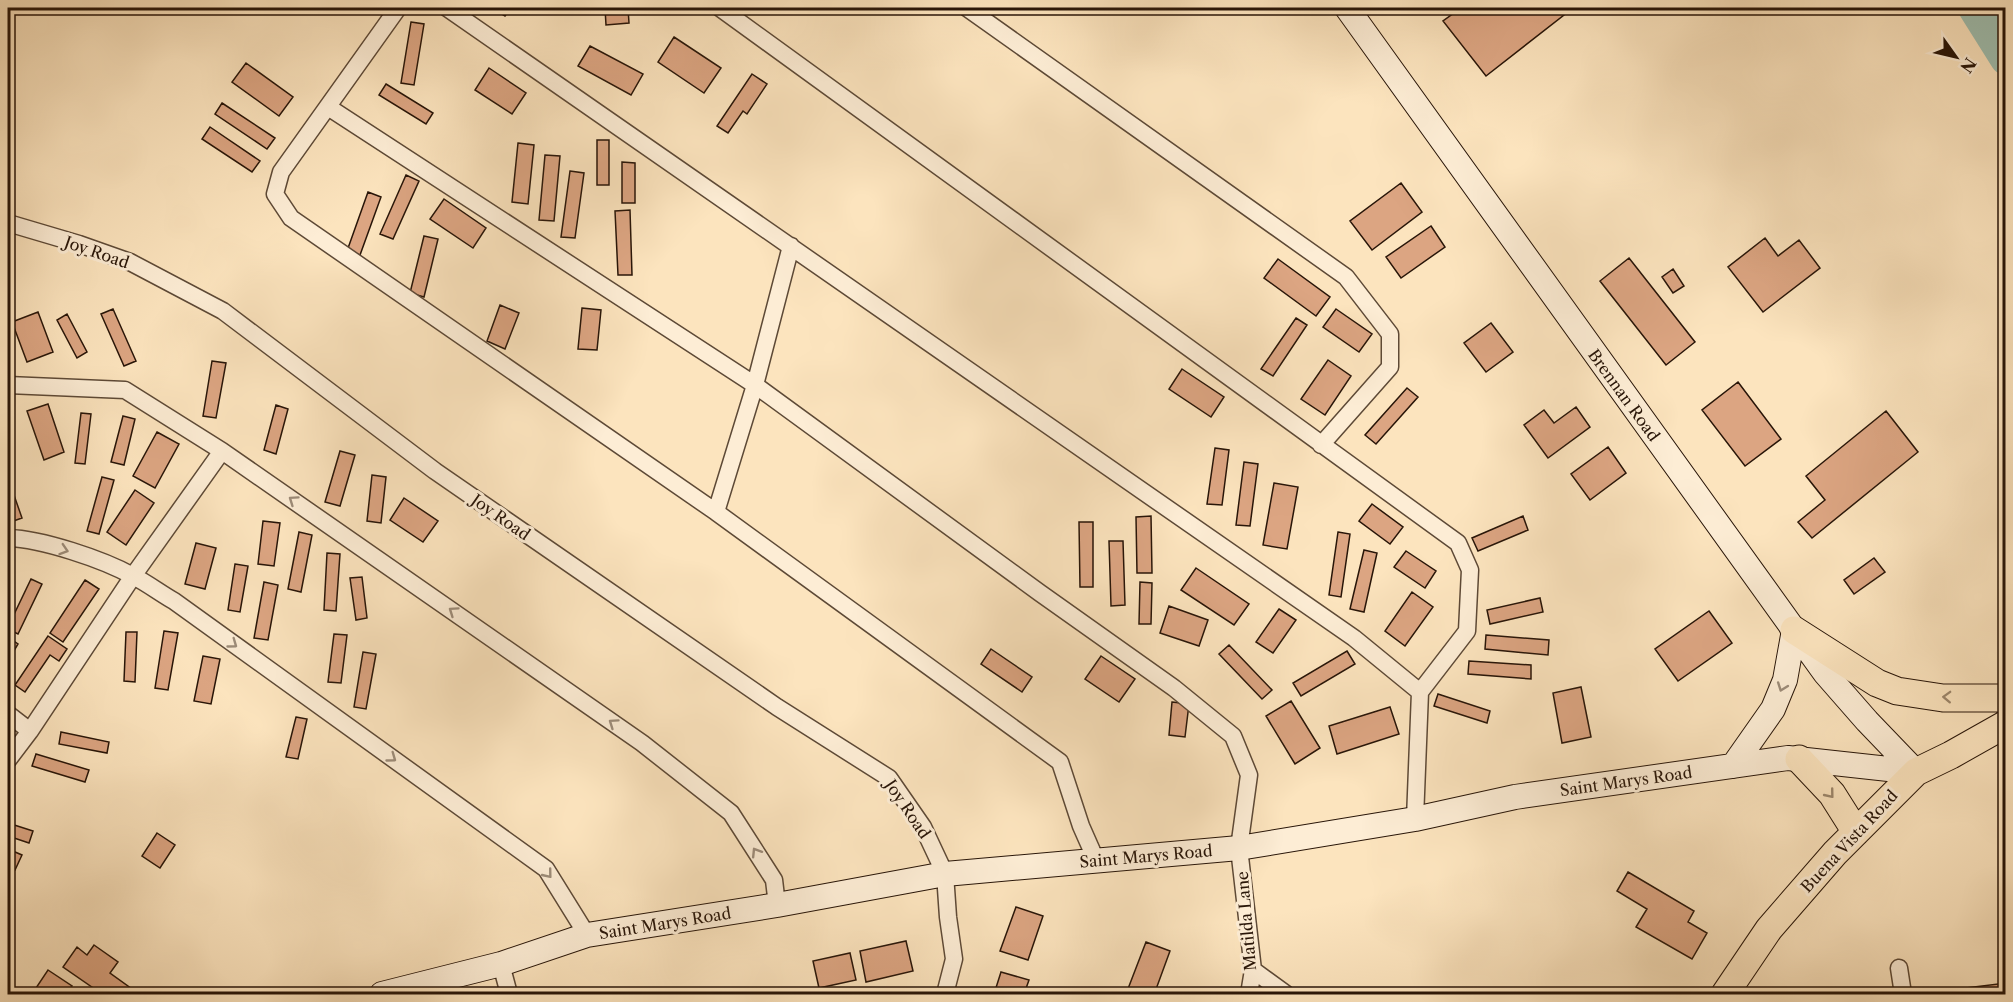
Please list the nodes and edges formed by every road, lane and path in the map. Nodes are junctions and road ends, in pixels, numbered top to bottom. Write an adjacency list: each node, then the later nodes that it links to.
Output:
1 (398, 8): 6 (street)
2 (447, 8): 8 (street)
3 (720, 8): 11 (street)
4 (967, 8): 11 (street)
5 (1347, 8): 16 (main road, Brennan Road)
6 (328, 107): 9 (street, Matilda Lane); 13 (street)
7 (8, 223): 30 (street, Joy Road)
8 (791, 246): 9 (street); 17 (street)
9 (754, 384): 13 (street); 28 (street, Matilda Lane)
10 (8, 385): 12 (street)
11 (1321, 445): 17 (street)
12 (222, 451): 15 (street); 31 (street, one-way to 12)
13 (716, 512): 29 (street)
14 (8, 538): 15 (street, one-way to 15)
15 (133, 576): 21 (street); 32 (street, one-way to 32)
16 (1794, 630): 18 (main road, one-way to 16); 24 (main road, one-way to 24); 25 (main road, Brennan Road)
17 (1420, 692): 26 (street)
18 (2006, 698)
19 (8, 714): 21 (street)
20 (2006, 724): 25 (main road, Buena Vista Road)
21 (30, 731): 23 (street)
22 (1799, 759): 24 (main road, Saint Marys Road); 25 (main road, Saint Marys Road); 27 (main road, one-way to 27)
23 (8, 760)
24 (1733, 766): 26 (main road, Saint Marys Road)
25 (1916, 772): 27 (main road, Buena Vista Road)
26 (1415, 819): 28 (main road, Saint Marys Road)
27 (1856, 832): 41 (main road, Buena Vista Road)
28 (1239, 848): 29 (main road, Saint Marys Road); 35 (street, Matilda Lane)
29 (1096, 860): 30 (main road, Saint Marys Road)
30 (945, 874): 31 (main road, Saint Marys Road); 38 (street)
31 (777, 905): 32 (main road, Saint Marys Road)
32 (587, 935): 33 (main road, Saint Marys Road)
33 (501, 964): 36 (main road, Saint Marys Road); 37 (street)
34 (1899, 968): 42 (street)
35 (1253, 970): 39 (street, Matilda Lane); 40 (street)
36 (382, 994)
37 (509, 994)
38 (945, 994)
39 (1249, 994)
40 (1286, 994)
41 (1725, 994)
42 (1903, 994)

